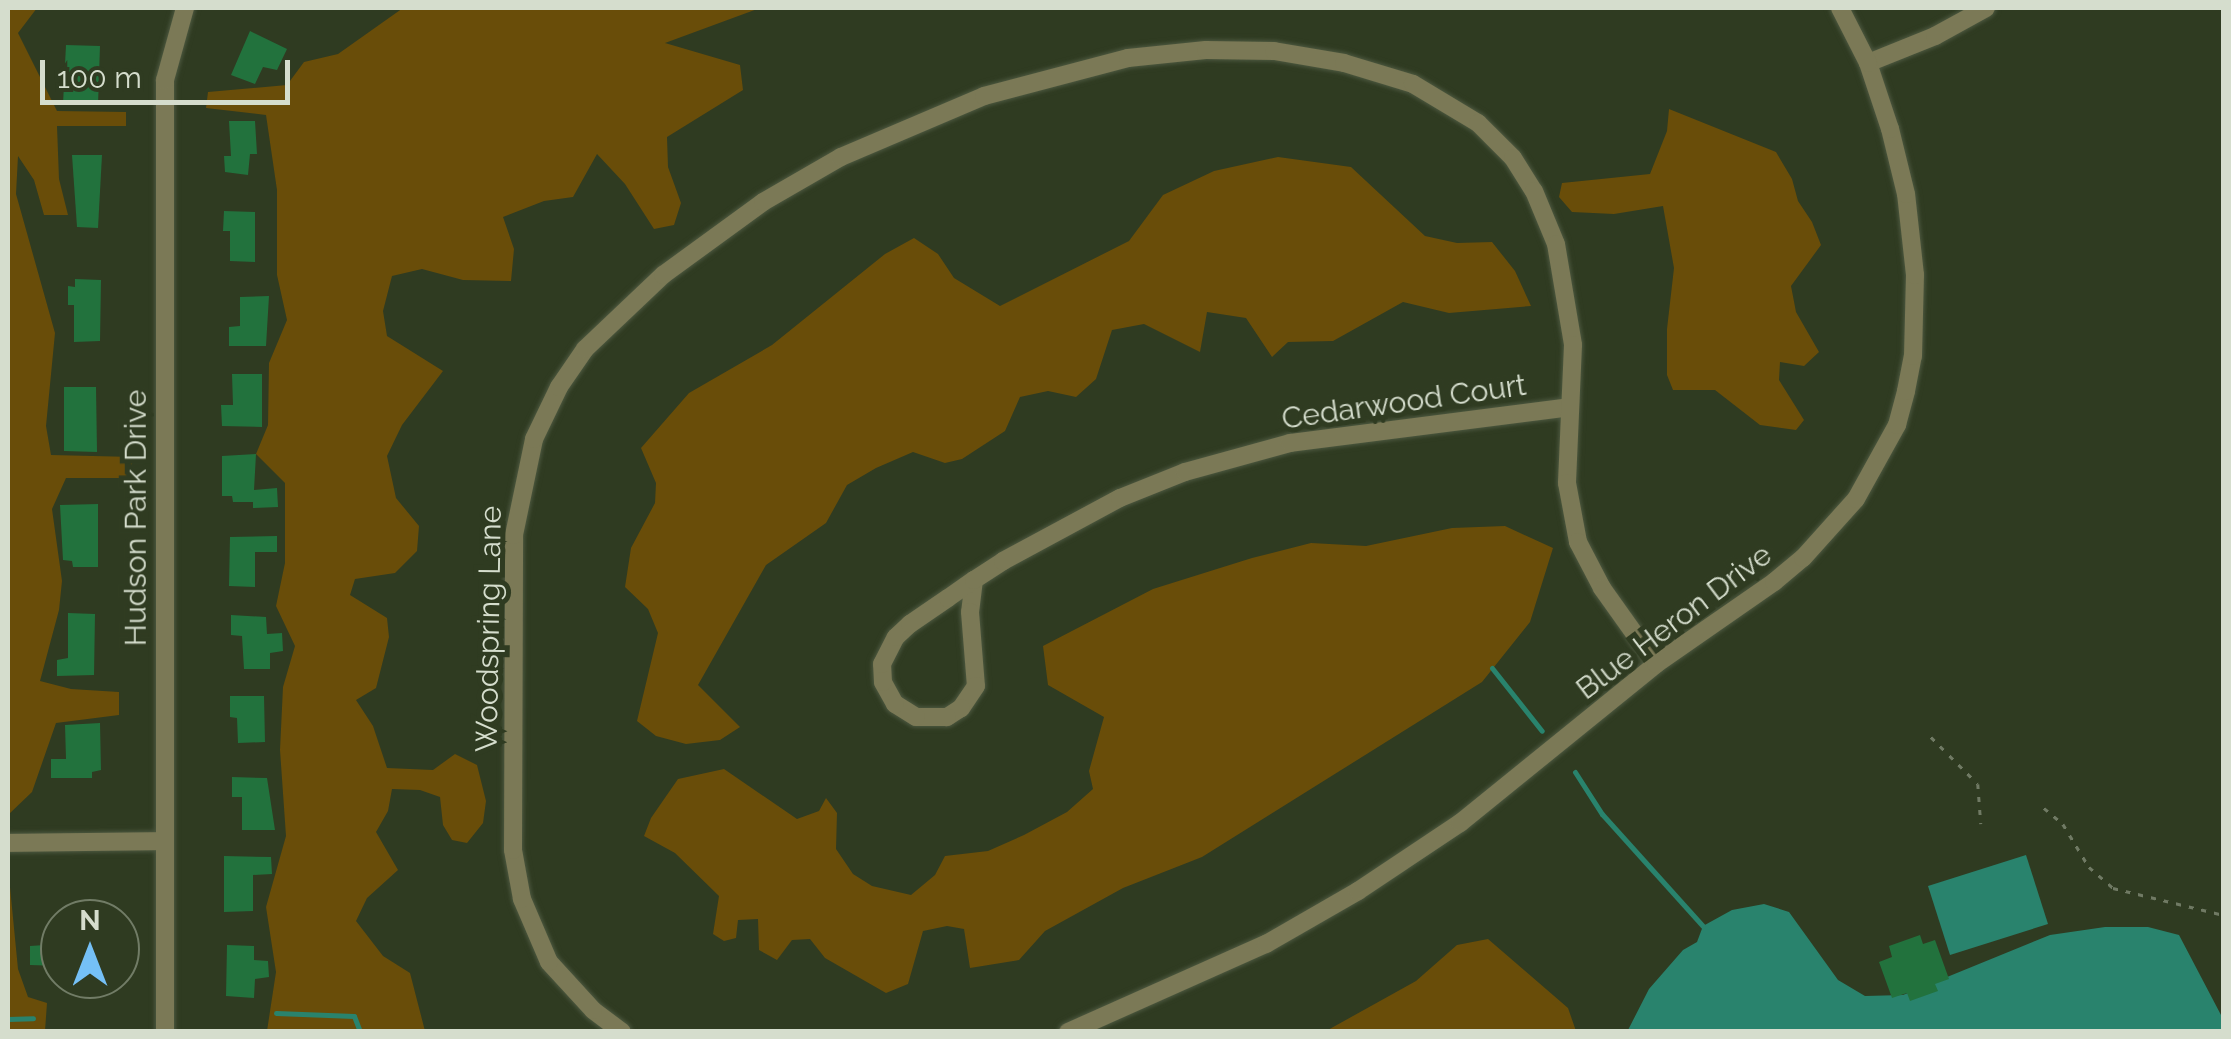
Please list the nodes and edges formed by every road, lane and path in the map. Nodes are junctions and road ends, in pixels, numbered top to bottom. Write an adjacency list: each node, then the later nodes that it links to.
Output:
1 (185, 8): 11 (street, Hudson Park Drive)
2 (1840, 8): 4 (street, Blue Heron Drive)
3 (1986, 8): 4 (street)
4 (1868, 64): 7 (street, Blue Heron Drive)
5 (1570, 407): 6 (street, Cedarwood Court); 7 (street, Woodspring Lane); 15 (street, Woodspring Lane)
6 (974, 580): 6 (street, Cedarwood Court)
7 (1656, 664): 16 (street, Blue Heron Drive)
8 (1932, 737): 10 (path)
9 (2044, 808): 13 (path)
10 (1981, 824)
11 (164, 841): 12 (street); 14 (street, Hudson Park Drive)
12 (8, 843)
13 (2224, 914)
14 (165, 1032)
15 (622, 1032)
16 (1068, 1032)

